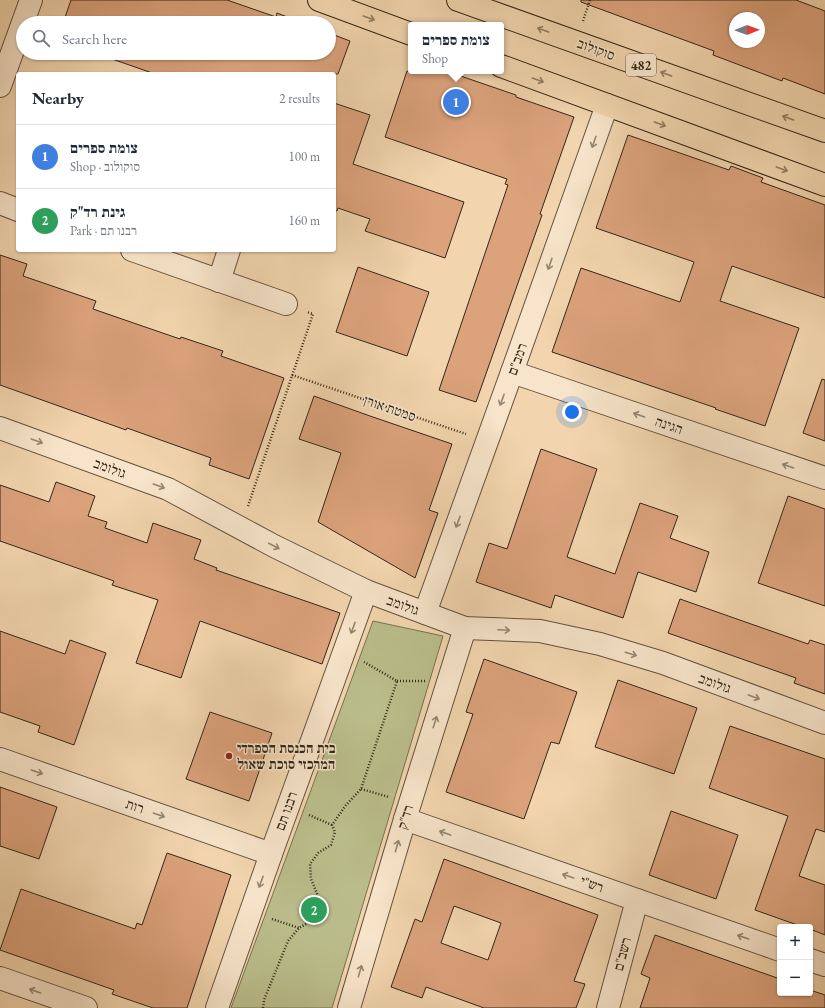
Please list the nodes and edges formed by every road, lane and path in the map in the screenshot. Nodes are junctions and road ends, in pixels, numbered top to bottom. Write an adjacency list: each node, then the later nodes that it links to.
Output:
1 (31, 0): 4 (street)
2 (319, 0): 5 (main road, one-way to 5)
3 (458, 0): 10 (main road, סוקולוב / 482, one-way to 3)
4 (25, 16)
5 (408, 33)
6 (16, 42): 8 (street)
7 (504, 67): 9 (main road, one-way to 9)
8 (0, 86)
9 (606, 105): 11 (main road, one-way to 11); 18 (street, רמב"ם, one-way to 18)
10 (825, 131)
11 (825, 185)
12 (0, 203): 13 (street)
13 (16, 209)
14 (138, 252): 16 (street)
15 (228, 252): 16 (street)
16 (220, 281): 17 (street)
17 (286, 304): 19 (path)
18 (512, 372): 21 (street, רמב"ם, one-way to 21); 22 (street, הגינה, one-way to 18)
19 (292, 375): 21 (path, סמטת אורן); 23 (path)
20 (0, 428): 23 (street, גולומב, one-way to 23)
21 (488, 441): 25 (street, רמב"ם, one-way to 25)
22 (825, 478)
23 (240, 528): 24 (street, גולומב, one-way to 24)
24 (366, 591): 25 (street, גולומב); 27 (street, רבנו תם, one-way to 27)
25 (425, 612): 26 (street, גולומב)
26 (465, 628): 28 (street, גולומב, one-way to 28); 31 (street, רד"ק, one-way to 26)
27 (345, 651): 30 (path); 32 (street, רבנו תם)
28 (825, 723)
29 (0, 759): 32 (street, רות, one-way to 32)
30 (361, 789): 31 (path); 35 (path)
31 (407, 810): 33 (street, רש"י, one-way to 31); 43 (street, רד"ק, one-way to 31)
32 (271, 854): 34 (street, רבנו תם, one-way to 34)
33 (637, 900): 36 (street, רש"י, one-way to 33); 44 (street, רשב"ם)
34 (250, 912): 35 (path); 41 (street, רבנו תם)
35 (298, 928): 42 (path)
36 (777, 949)
37 (813, 961): 38 (street)
38 (825, 965)
39 (0, 978): 40 (street, one-way to 39)
40 (86, 1008)
41 (217, 1008)
42 (263, 1008)
43 (349, 1008)
44 (608, 1008)

